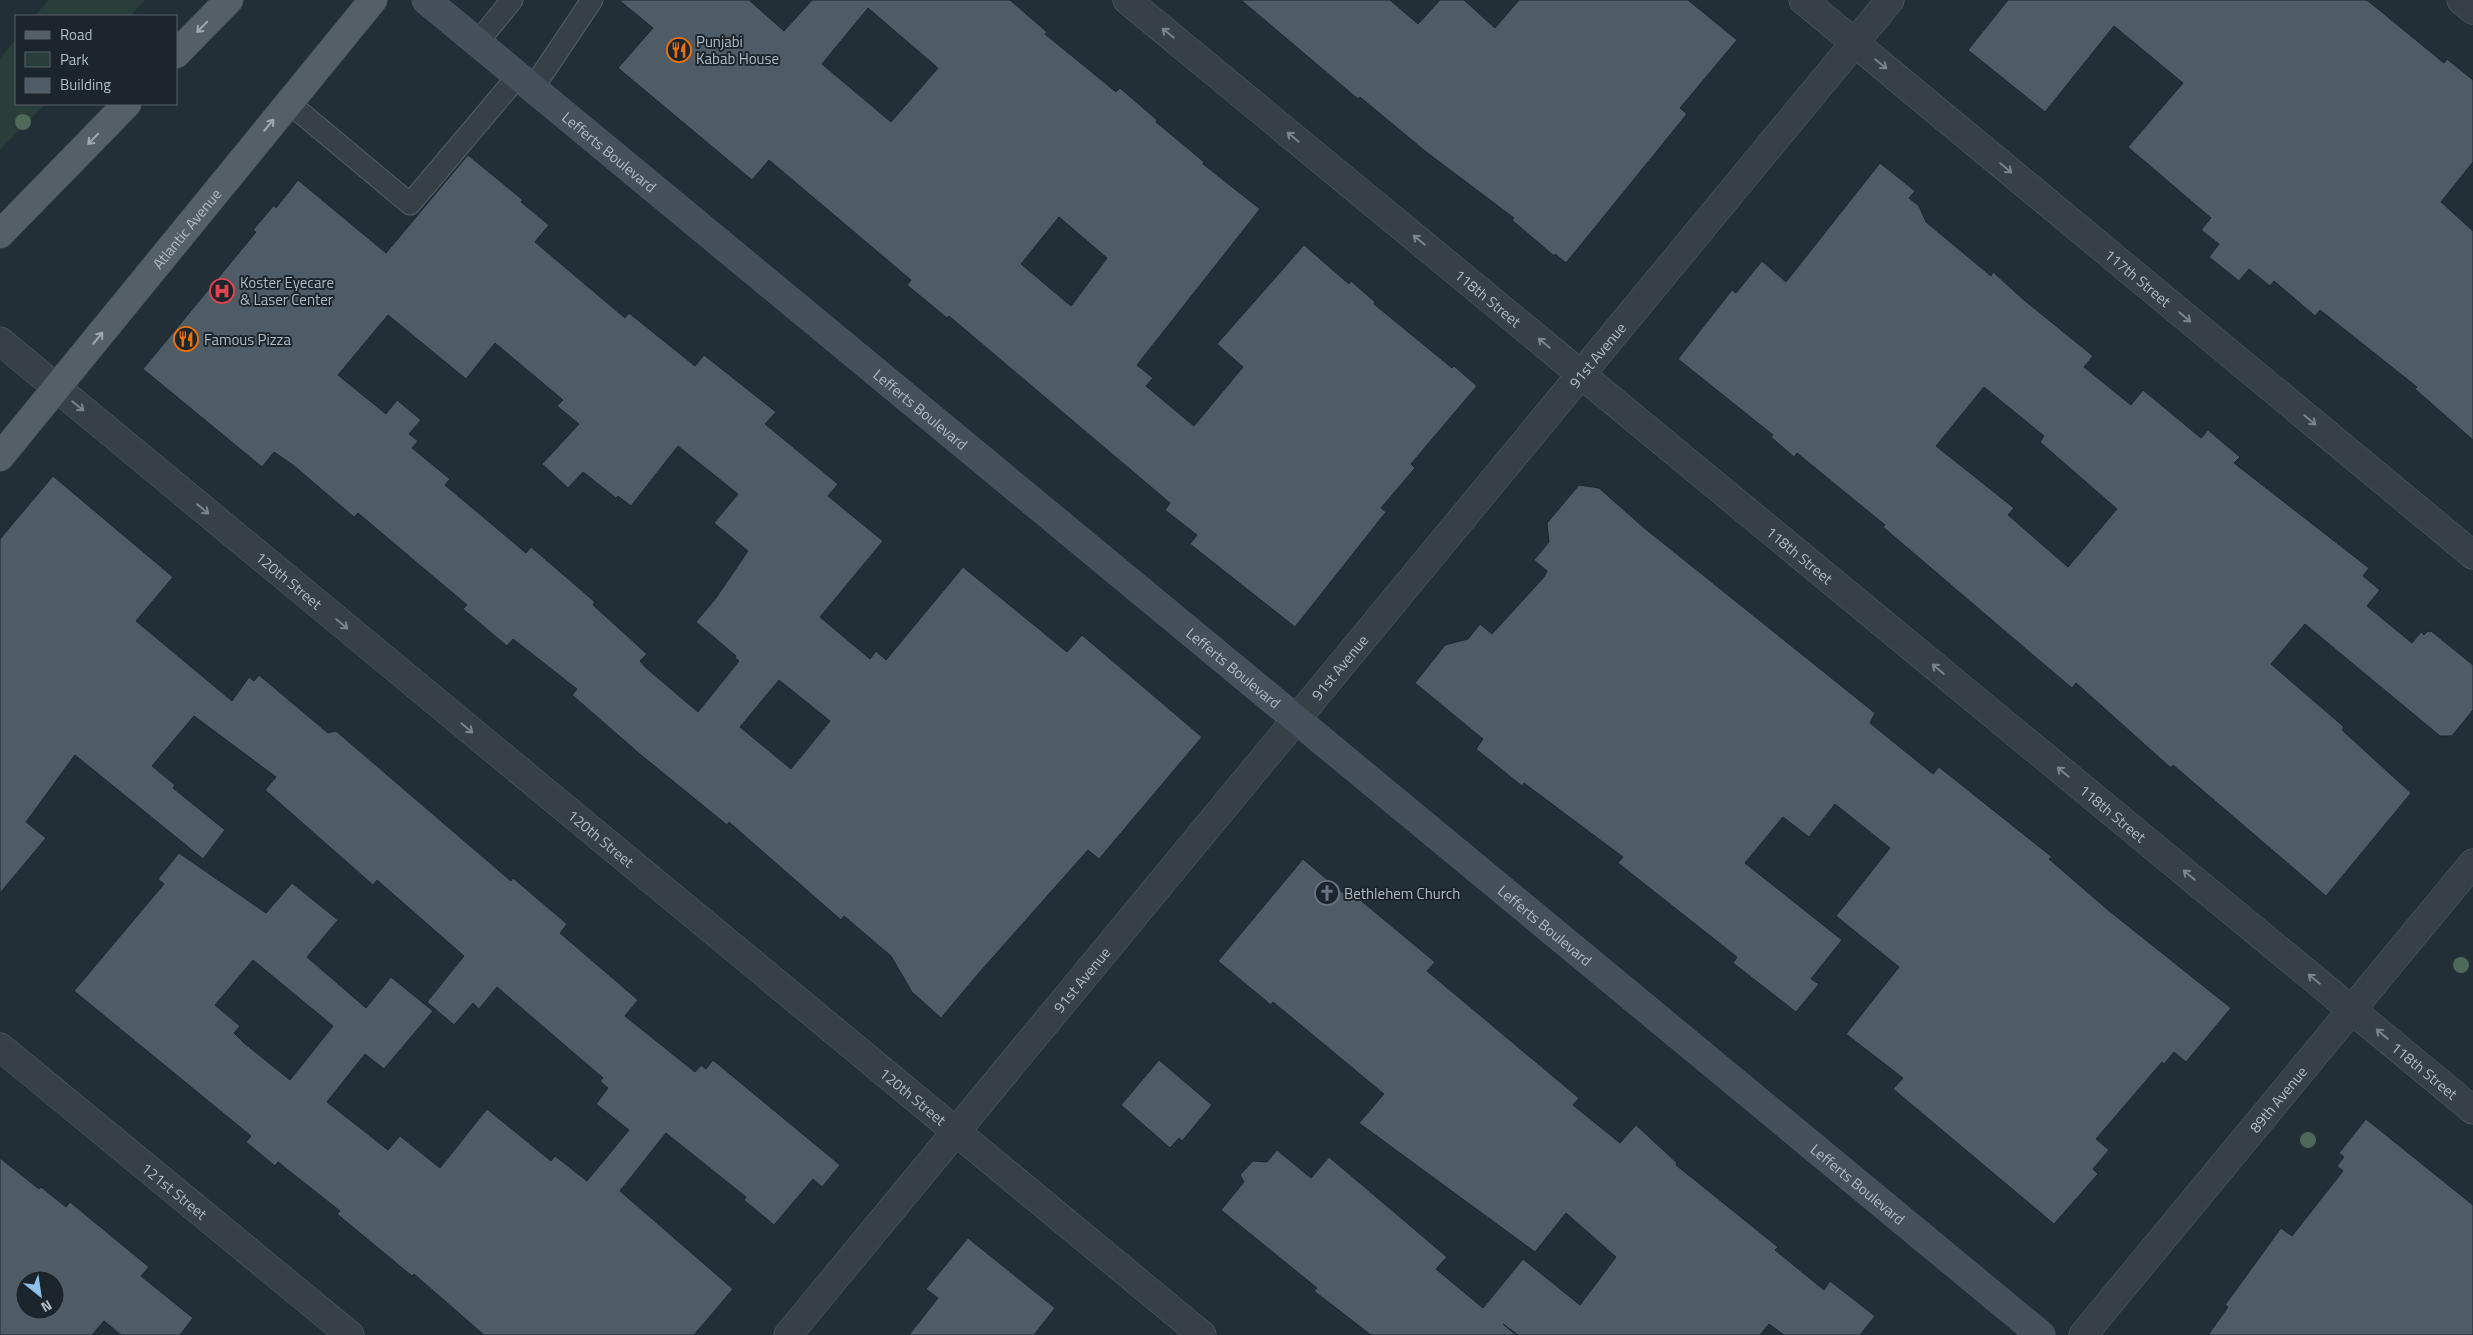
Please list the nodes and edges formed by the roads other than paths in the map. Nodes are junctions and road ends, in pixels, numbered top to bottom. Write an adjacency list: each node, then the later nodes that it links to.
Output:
1 (228, 0): 13 (main road, one-way to 13)
2 (373, 0): 15 (main road, Atlantic Avenue)
3 (426, 0): 11 (street, Lefferts Boulevard)
4 (512, 0): 11 (lane)
5 (592, 0): 14 (lane)
6 (1128, 0): 19 (street, 118th Street, one-way to 6)
7 (1803, 0): 12 (street, 117th Street)
8 (1890, 0): 12 (street, 91st Avenue)
9 (2461, 0): 10 (street)
10 (2473, 10)
11 (477, 42): 14 (street, Lefferts Boulevard)
12 (1855, 43): 19 (street, 91st Avenue); 22 (street, 117th Street, one-way to 22)
13 (178, 52)
14 (525, 82): 15 (lane); 23 (street, Lefferts Boulevard)
15 (288, 102): 20 (main road, Atlantic Avenue, one-way to 15)
16 (126, 105): 17 (main road, one-way to 17)
17 (0, 234)
18 (0, 341): 20 (street, 120th Street)
19 (1581, 374): 23 (street, 91st Avenue); 25 (street, 118th Street, one-way to 19)
20 (57, 389): 21 (main road, Atlantic Avenue); 28 (street, 120th Street, one-way to 28)
21 (0, 457)
22 (2473, 555)
23 (1296, 719): 28 (street, 91st Avenue); 32 (street, Lefferts Boulevard)
24 (2473, 863): 25 (street, 89th Avenue)
25 (2352, 1010): 27 (street, 118th Street, one-way to 25); 33 (street, 89th Avenue)
26 (0, 1047): 29 (street, 121st Street)
27 (2473, 1110)
28 (955, 1132): 30 (street, 91st Avenue); 31 (street, 120th Street)
29 (350, 1335)
30 (788, 1335)
31 (1202, 1335)
32 (2041, 1335)
33 (2083, 1335)

